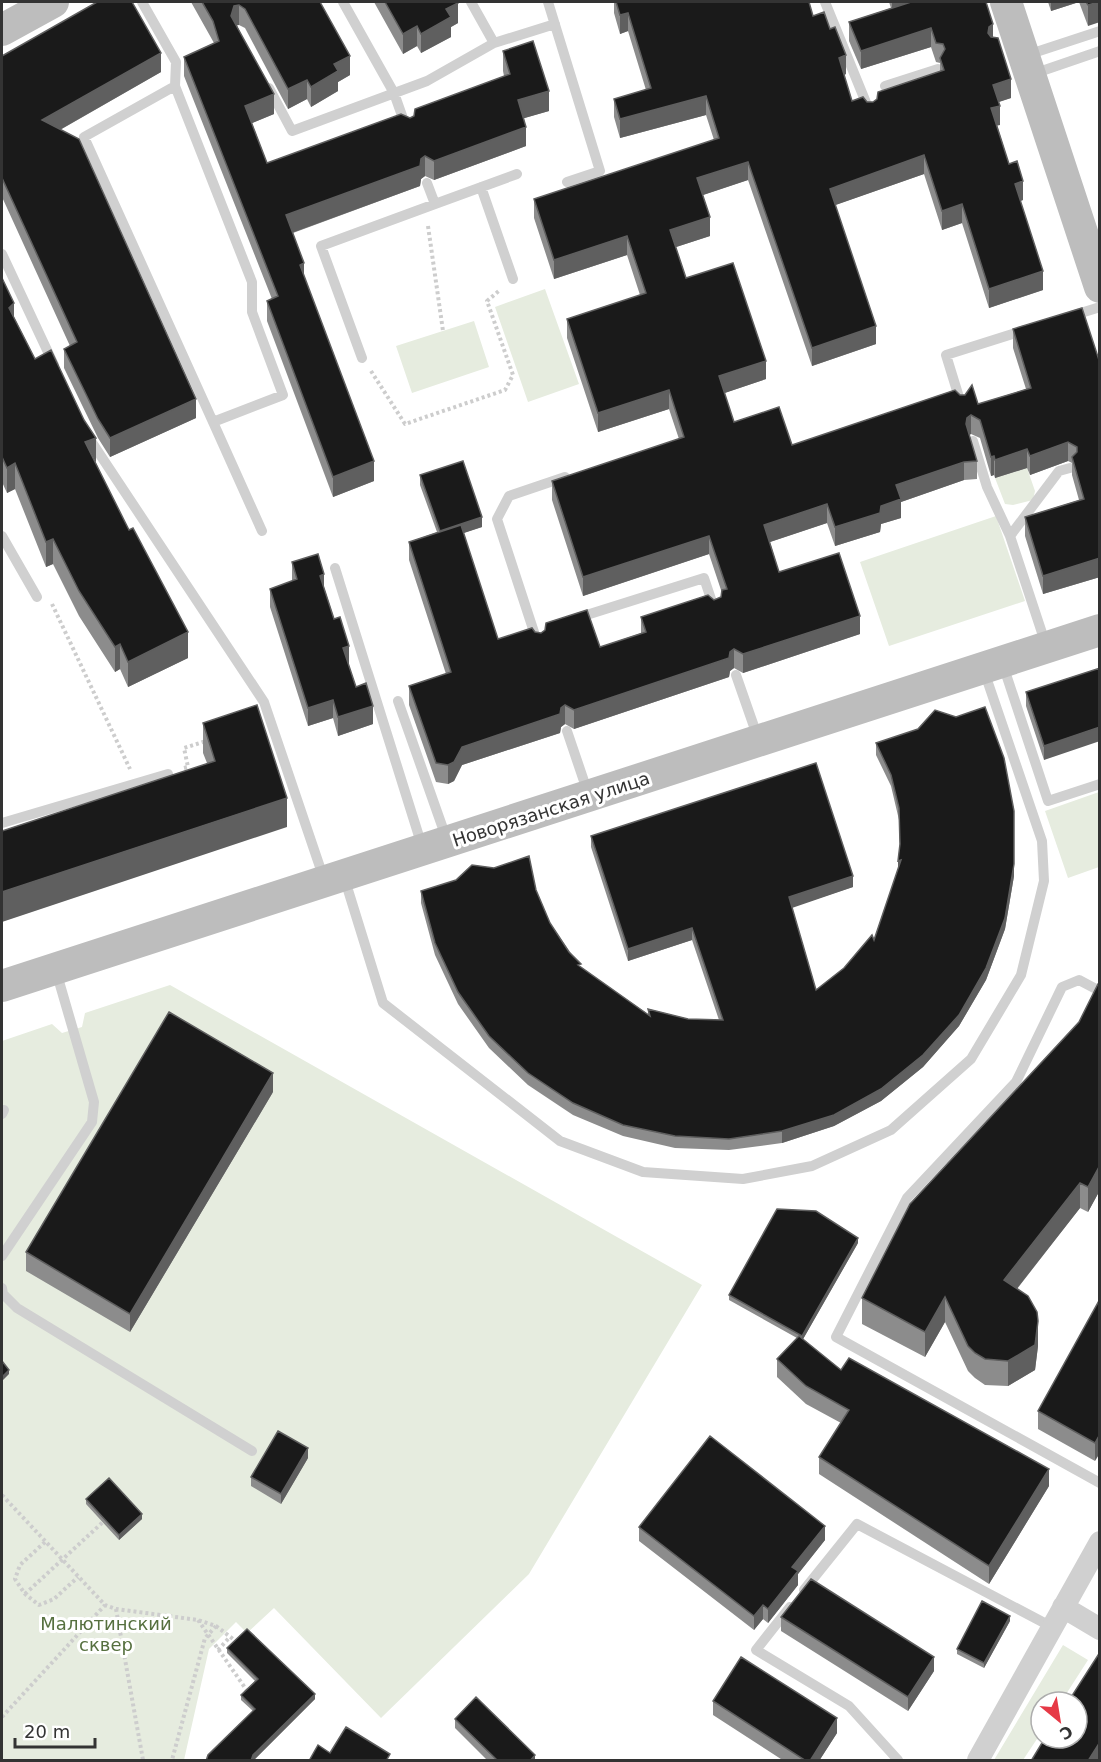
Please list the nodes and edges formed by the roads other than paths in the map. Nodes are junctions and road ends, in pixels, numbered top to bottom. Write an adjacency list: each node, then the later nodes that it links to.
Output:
1 (53, 2): 9 (street)
2 (142, 2): 17 (lane)
3 (343, 2): 18 (lane)
4 (471, 2): 11 (lane)
5 (548, 2): 8 (lane)
6 (825, 2): 19 (lane)
7 (1006, 2): 13 (street)
8 (555, 24): 11 (lane); 23 (lane)
9 (2, 30)
10 (1100, 31): 13 (lane)
11 (494, 43): 18 (lane)
12 (1100, 51): 13 (lane)
13 (1020, 55): 28 (street)
14 (938, 69): 16 (lane)
15 (265, 81): 18 (lane)
16 (885, 86)
17 (174, 87): 35 (lane); 35 (lane)
18 (394, 93): 20 (lane)
19 (871, 114)
20 (408, 131)
21 (517, 174): 24 (lane)
22 (427, 183): 25 (lane)
23 (567, 183)
24 (481, 187): 25 (lane); 27 (lane)
25 (430, 206): 32 (lane)
26 (2, 254): 33 (lane)
27 (513, 279)
28 (1100, 287)
29 (1100, 307): 30 (lane)
30 (1056, 320)
31 (1034, 327): 34 (lane)
32 (362, 358)
33 (61, 380)
34 (962, 407)
35 (213, 422): 40 (lane)
36 (86, 432): 62 (lane)
37 (973, 441): 42 (lane)
38 (1070, 468): 42 (lane)
39 (577, 474): 49 (lane)
40 (262, 531)
41 (2, 536): 44 (lane)
42 (1010, 536): 51 (lane)
43 (335, 568): 61 (lane)
44 (37, 597)
45 (715, 611): 46 (lane)
46 (568, 621)
47 (546, 628): 49 (lane)
48 (1100, 630): 51 (street, Новорязанская улица)
49 (534, 632): 50 (lane)
50 (539, 645)
51 (1047, 647): 52 (street, Новорязанская улица)
52 (992, 665): 56 (street, Новорязанская улица); 58 (lane); 62 (lane)
53 (736, 675): 56 (lane)
54 (398, 700): 61 (lane)
55 (567, 731): 59 (lane)
56 (759, 741): 59 (street, Новорязанская улица)
57 (168, 774): 60 (lane)
58 (1100, 784)
59 (589, 797): 61 (street, Новорязанская улица)
60 (2, 823)
61 (436, 847): 62 (street, Новорязанская улица)
62 (334, 879): 63 (street, Новорязанская улица)
63 (55, 968): 64 (street, Новорязанская улица); 66 (lane)
64 (2, 986)
65 (1100, 991): 69 (lane)
66 (2, 1256)
67 (2, 1288): 68 (lane)
68 (252, 1451)
69 (1100, 1483)
70 (1100, 1542): 71 (street)
71 (1063, 1607): 72 (street); 73 (street)
72 (1052, 1627): 74 (lane); 75 (street)
73 (1100, 1629)
74 (898, 1761)
75 (978, 1761)

